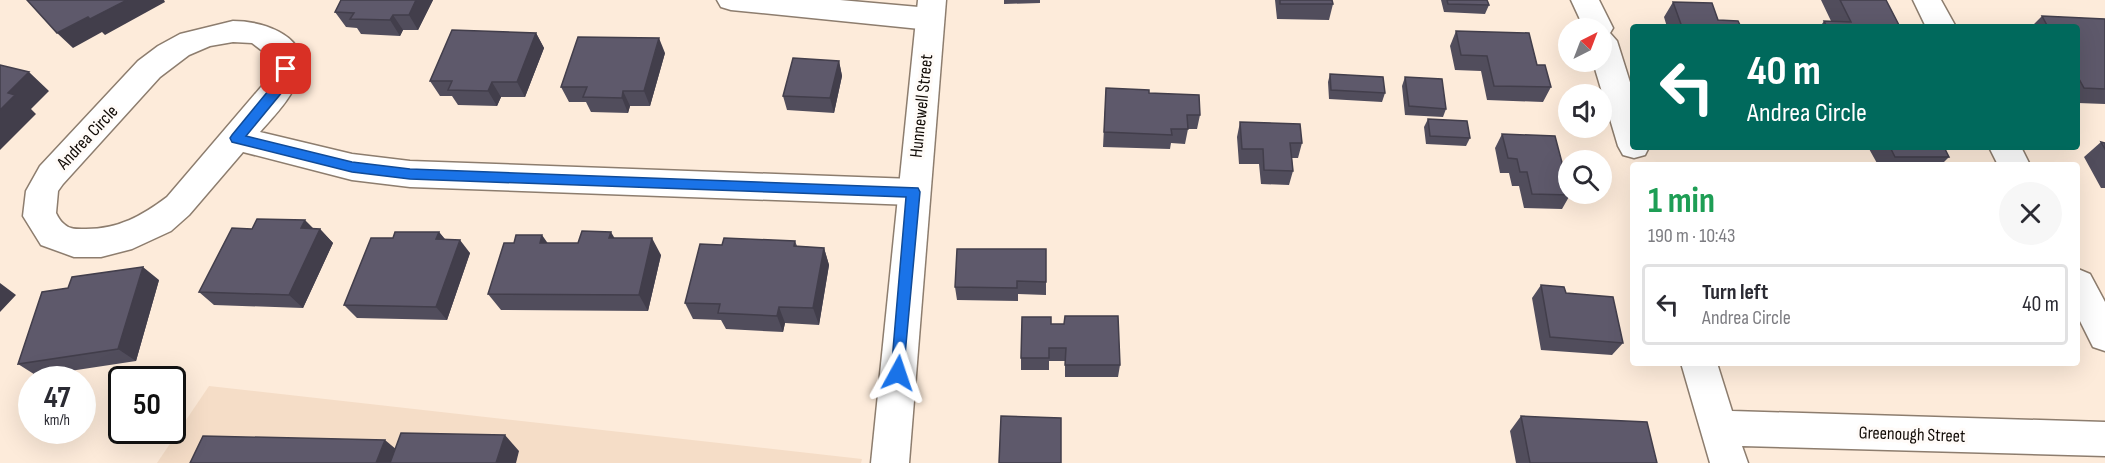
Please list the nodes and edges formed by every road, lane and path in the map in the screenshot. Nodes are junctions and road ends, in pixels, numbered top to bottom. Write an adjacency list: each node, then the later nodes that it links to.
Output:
1 (731, 0): 4 (street)
2 (1585, 0): 5 (street)
3 (1927, 0): 6 (street)
4 (931, 10): 10 (street, Hunnewell Street)
5 (1593, 18)
6 (1939, 24)
7 (1612, 72): 8 (street)
8 (1630, 133)
9 (236, 138): 9 (street, Andrea Circle); 10 (street)
10 (913, 192): 16 (street, Hunnewell Street)
11 (2080, 288): 12 (street)
12 (2105, 336)
13 (1700, 366): 14 (street)
14 (1718, 428): 15 (street, Greenough Street); 17 (street)
15 (2105, 439)
16 (890, 463)
17 (1729, 463)

